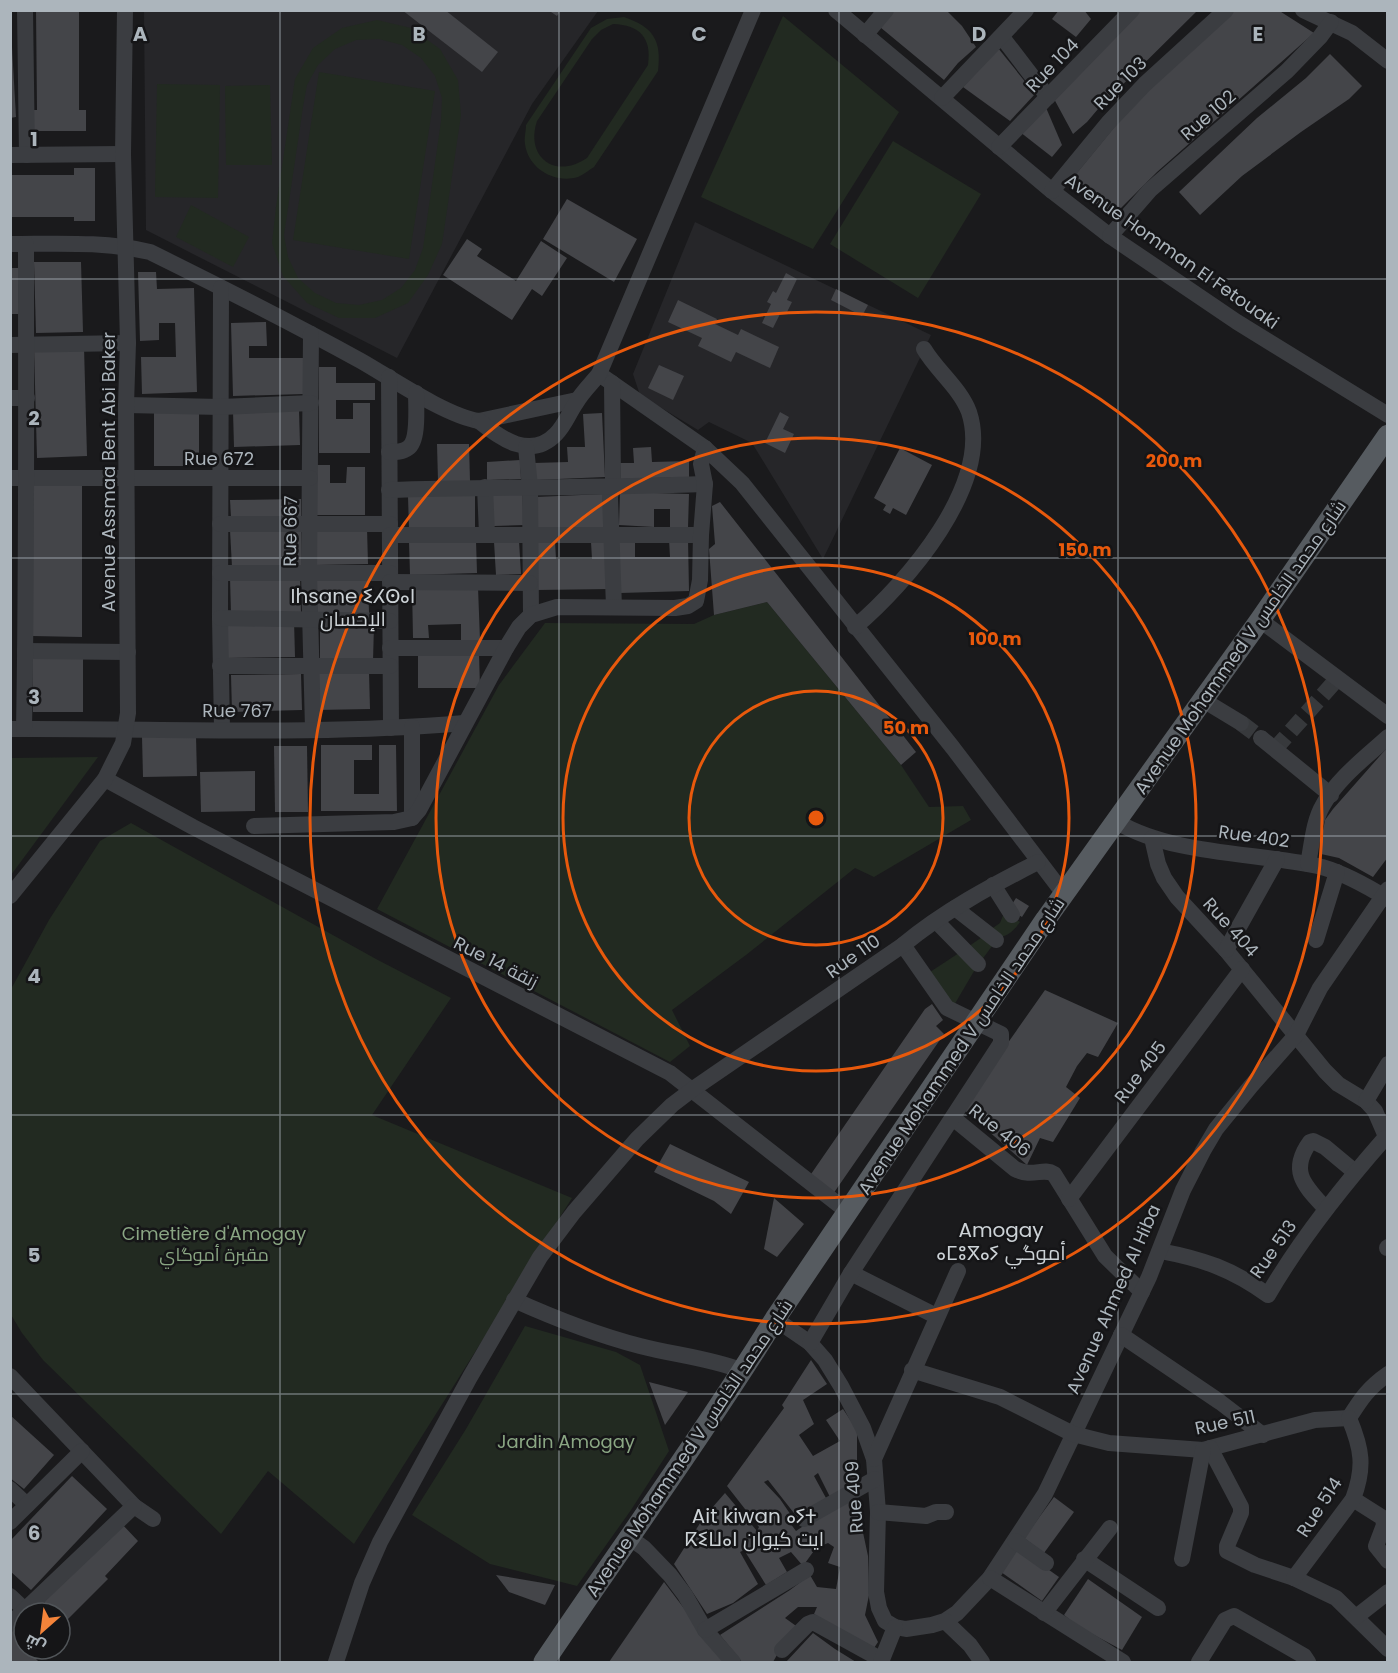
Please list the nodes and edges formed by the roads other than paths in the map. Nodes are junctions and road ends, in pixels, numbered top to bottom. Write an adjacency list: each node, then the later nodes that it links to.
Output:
1 (25, 10): 13 (street)
2 (124, 10): 18 (street, Avenue Assmaa Bent Abi Baker)
3 (753, 10): 30 (street)
4 (836, 10): 11 (street, Avenue Homman El Fetouaki)
5 (886, 10): 11 (street)
6 (1026, 10): 12 (street)
7 (1132, 10): 15 (street, Rue 104)
8 (1226, 10): 20 (street, Rue 103)
9 (1303, 10): 10 (street)
10 (1331, 22): 14 (street); 21 (street, Rue 102)
11 (865, 35): 16 (street, Avenue Homman El Fetouaki)
12 (1002, 37): 15 (street); 16 (street)
13 (18, 38): 19 (street)
14 (1388, 61)
15 (1048, 97): 17 (street, Rue 104)
16 (942, 98): 17 (street, Avenue Homman El Fetouaki)
17 (999, 147): 20 (street, Avenue Homman El Fetouaki)
18 (123, 154): 19 (street); 23 (street, Avenue Assmaa Bent Abi Baker)
19 (19, 155)
20 (1052, 191): 21 (street, Avenue Homman El Fetouaki)
21 (1110, 236): 37 (street, Avenue Homman El Fetouaki)
22 (18, 244): 23 (street); 27 (street)
23 (126, 246): 24 (street); 26 (street, Avenue Assmaa Bent Abi Baker)
24 (221, 288): 25 (street); 36 (street)
25 (311, 334): 29 (street); 34 (street, Rue 667)
26 (128, 343): 27 (street); 35 (street, Avenue Assmaa Bent Abi Baker)
27 (18, 345): 32 (street)
28 (924, 349): 69 (street)
29 (389, 377): 31 (street); 42 (street)
30 (606, 378): 33 (street); 41 (street); 50 (street)
31 (416, 393): 38 (street); 42 (street)
32 (19, 398): 45 (street)
33 (577, 400): 38 (street); 40 (street)
34 (311, 403): 36 (street); 46 (street, Rue 667)
35 (126, 405): 36 (street); 43 (street, Avenue Assmaa Bent Abi Baker)
36 (221, 407): 44 (street)
37 (1388, 415)
38 (478, 421): 40 (street)
39 (1388, 435): 67 (main road, Avenue Mohammed V شارع محمد الخامس)
40 (526, 447): 49 (street)
41 (705, 448): 47 (street); 69 (street)
42 (389, 452): 51 (street)
43 (127, 477): 44 (street, Rue 672); 45 (street, Rue 672); 73 (street, Avenue Assmaa Bent Abi Baker)
44 (221, 477): 46 (street, Rue 672); 52 (street)
45 (17, 478): 72 (street)
46 (310, 478): 53 (street, Rue 667)
47 (705, 484): 50 (street); 57 (street)
48 (486, 487): 49 (street); 51 (street); 55 (street)
49 (530, 487): 50 (street); 58 (street)
50 (611, 488): 56 (street)
51 (389, 490): 54 (street)
52 (220, 524): 53 (street); 59 (street)
53 (310, 525): 54 (street); 60 (street, Rue 667)
54 (390, 530): 55 (street); 61 (street)
55 (487, 534): 58 (street)
56 (612, 535): 57 (street); 58 (street); 63 (street)
57 (701, 535): 63 (street)
58 (530, 537): 62 (street)
59 (220, 573): 60 (street); 65 (street)
60 (309, 573): 61 (street); 66 (street, Rue 667)
61 (390, 578): 62 (street); 68 (street)
62 (530, 583): 64 (street)
63 (614, 608): 64 (street)
64 (531, 615): 71 (street)
65 (220, 618): 66 (street); 74 (street)
66 (310, 618): 68 (street); 75 (street, Rue 667)
67 (1260, 620): 77 (main road, Avenue Mohammed V شارع محمد الخامس); 78 (street)
68 (390, 621): 70 (street)
69 (855, 627): 96 (street)
70 (390, 648): 71 (street); 76 (street)
71 (506, 648): 79 (street)
72 (25, 651): 73 (street); 83 (street)
73 (128, 652): 86 (street, Avenue Assmaa Bent Abi Baker)
74 (220, 666): 75 (street); 84 (street)
75 (310, 666): 76 (street); 85 (street, Rue 667)
76 (390, 666): 81 (street)
77 (1203, 700): 80 (street); 92 (main road, Avenue Mohammed V شارع محمد الخامس)
78 (1388, 716)
79 (464, 723): 82 (street, Rue 767); 91 (street)
80 (1241, 723)
81 (391, 728): 82 (street, Rue 767); 85 (street, Rue 767)
82 (412, 728): 91 (street)
83 (17, 729): 86 (street, Rue 767)
84 (222, 729): 85 (street, Rue 767); 86 (street, Rue 767)
85 (313, 729)
86 (126, 731): 89 (street, Avenue Assmaa Bent Abi Baker)
87 (1388, 737): 90 (street)
88 (1261, 738): 90 (street)
89 (105, 779): 102 (street, Avenue Assmaa Bent Abi Baker); 115 (street, Rue 14 زنقة)
90 (1331, 795): 97 (street)
91 (412, 818): 93 (street)
92 (1117, 822): 94 (street, Rue 402); 100 (main road, Avenue Mohammed V شارع محمد الخامس)
93 (254, 826)
94 (1152, 838): 95 (street, Rue 402); 109 (street, Rue 404)
95 (1277, 859): 97 (street, Rue 402); 109 (street)
96 (1038, 861): 99 (street, Rue 110); 100 (street)
97 (1308, 864): 98 (street, Rue 402)
98 (1337, 872): 101 (street, Rue 402); 107 (street)
99 (993, 885): 103 (street, Rue 110); 104 (street)
100 (1064, 894): 112 (main road, Avenue Mohammed V شارع محمد الخامس)
101 (1386, 895): 113 (street, Avenue Ahmed Al Hiba)
102 (10, 896)
103 (955, 908): 105 (street, Rue 110); 106 (street)
104 (1012, 915)
105 (936, 921): 108 (street, Rue 110); 110 (street)
106 (996, 940)
107 (1316, 940)
108 (903, 945): 112 (street); 115 (street, Rue 110)
109 (1226, 950): 111 (street, Rue 404)
110 (978, 964)
111 (1242, 969): 113 (street, Rue 404); 120 (street, Rue 405)
112 (978, 1022): 117 (street); 122 (main road, Avenue Mohammed V شارع محمد الخامس)
113 (1296, 1035): 116 (street, Rue 404); 123 (street, Avenue Ahmed Al Hiba)
114 (1388, 1064): 116 (street)
115 (693, 1089): 122 (street, Rue 14 زنقة); 127 (street, Rue 110)
116 (1376, 1106): 118 (street)
117 (953, 1118): 120 (street, Rue 406); 125 (street)
118 (1387, 1139): 119 (street, Rue 513)
119 (1356, 1172): 121 (street, Rue 513); 121 (street)
120 (1069, 1199): 126 (street, Rue 406)
121 (1326, 1209): 123 (street, Rue 513)
122 (848, 1212): 129 (main road, Avenue Mohammed V شارع محمد الخامس)
123 (1160, 1251): 126 (street, Avenue Ahmed Al Hiba)
124 (958, 1271): 128 (street)
125 (851, 1273): 128 (street); 131 (street)
126 (1142, 1292): 130 (street, Avenue Ahmed Al Hiba)
127 (514, 1300): 133 (street); 173 (street, Rue 110)
128 (936, 1316): 132 (street)
129 (775, 1319): 131 (street, Rue 409); 133 (main road, Avenue Mohammed V شارع محمد الخامس)
130 (1120, 1335): 137 (street, Avenue Ahmed Al Hiba); 138 (street)
131 (810, 1343): 141 (street, Rue 409)
132 (912, 1370): 137 (street, Rue 511); 141 (street)
133 (743, 1371): 153 (main road, Avenue Mohammed V شارع محمد الخامس)
134 (1388, 1374): 136 (street)
135 (11, 1380): 140 (street)
136 (1349, 1418): 138 (street, Rue 511); 144 (street, Rue 514)
137 (1073, 1434): 139 (street, Rue 511); 154 (street, Avenue Ahmed Al Hiba)
138 (1263, 1435): 139 (street, Rue 511)
139 (1206, 1449): 156 (street); 161 (street)
140 (82, 1451): 145 (street); 146 (street)
141 (874, 1459): 142 (street, Rue 409)
142 (875, 1479): 147 (street, Rue 409); 150 (street)
143 (10, 1489): 145 (street)
144 (1353, 1499): 157 (street); 161 (street, Rue 514)
145 (27, 1505): 151 (street)
146 (134, 1506): 149 (street); 163 (street)
147 (878, 1512): 148 (street); 168 (street, Rue 409)
148 (946, 1512)
149 (153, 1519)
150 (804, 1519)
151 (10, 1522)
152 (1110, 1528): 155 (street)
153 (630, 1538): 169 (street); 174 (main road, Avenue Mohammed V شارع محمد الخامس)
154 (1015, 1541): 158 (street); 160 (street, Avenue Ahmed Al Hiba)
155 (1084, 1559): 164 (street); 165 (street)
156 (1182, 1559)
157 (1388, 1561)
158 (1046, 1563)
159 (806, 1570): 169 (street)
160 (990, 1578): 165 (street); 167 (street, Avenue Ahmed Al Hiba)
161 (1294, 1578): 166 (street)
162 (1388, 1592): 166 (street)
163 (34, 1601)
164 (1158, 1608)
165 (1044, 1613): 177 (street)
166 (1356, 1617): 170 (street)
167 (945, 1621): 168 (street, Avenue Ahmed Al Hiba); 176 (street)
168 (895, 1627): 172 (street)
169 (705, 1630): 175 (street)
170 (1388, 1648)
171 (782, 1650): 172 (street)
172 (882, 1661)
173 (336, 1662)
174 (544, 1662)
175 (733, 1662)
176 (982, 1662)
177 (1123, 1662)
178 (1199, 1662): 179 (street)
179 (1308, 1662)

